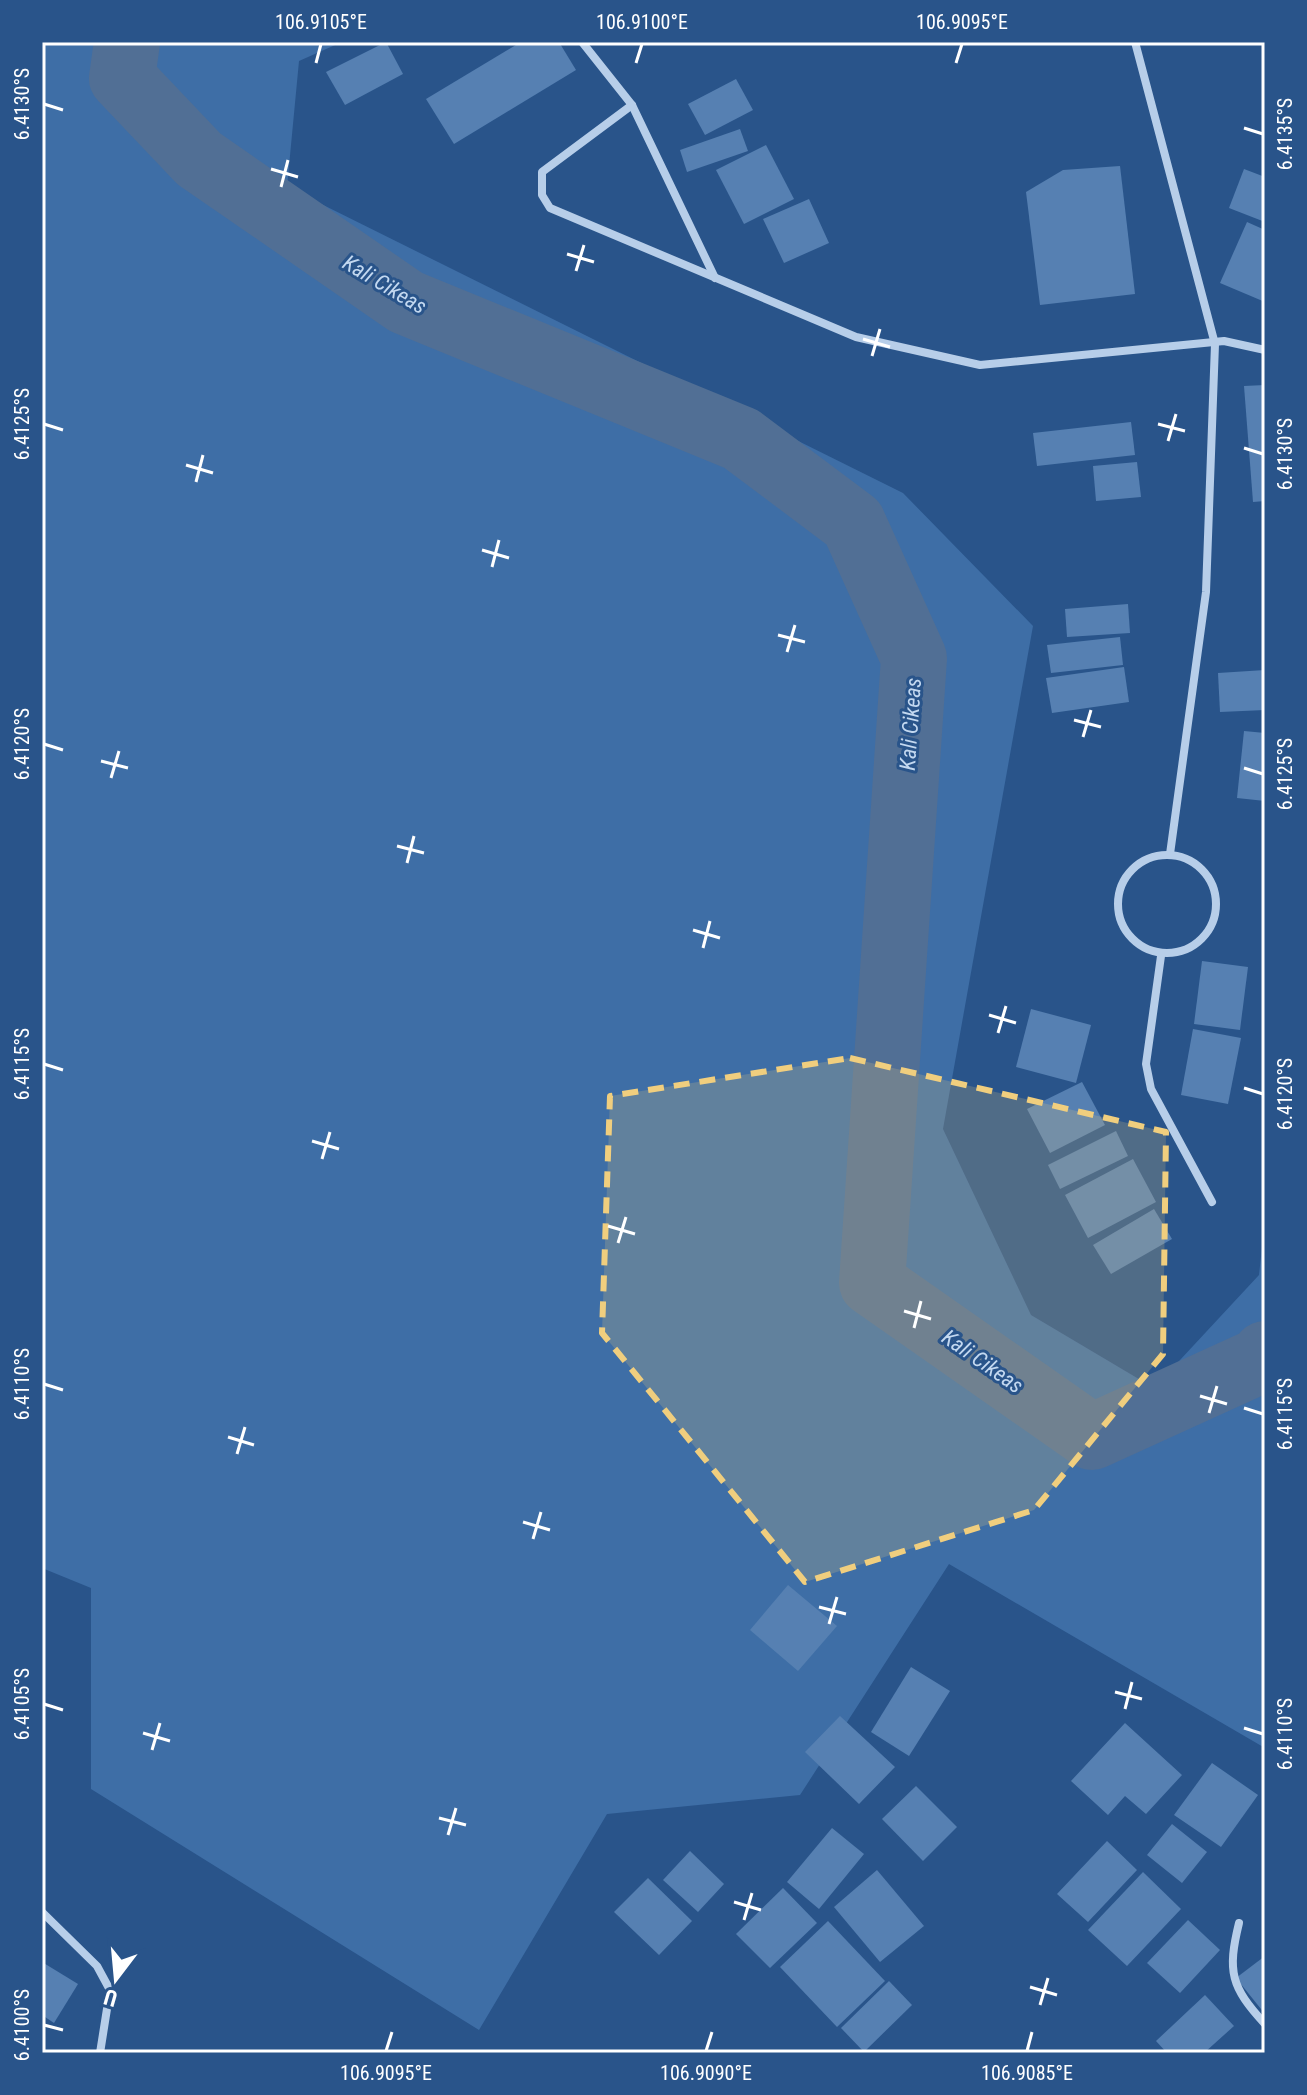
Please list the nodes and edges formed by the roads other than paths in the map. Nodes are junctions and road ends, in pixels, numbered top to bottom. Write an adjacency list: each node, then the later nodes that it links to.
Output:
1 (582, 42): 3 (street)
2 (1135, 42): 5 (street)
3 (632, 105): 4 (street); 4 (street)
4 (715, 279): 5 (street)
5 (1215, 344): 6 (street); 7 (street)
6 (1265, 350)
7 (1170, 854): 8 (street); 8 (street)
8 (1161, 956): 9 (street)
9 (1212, 1202)
10 (42, 1912): 13 (street)
11 (1239, 1923): 12 (street)
12 (1265, 2024)
13 (100, 2053)

